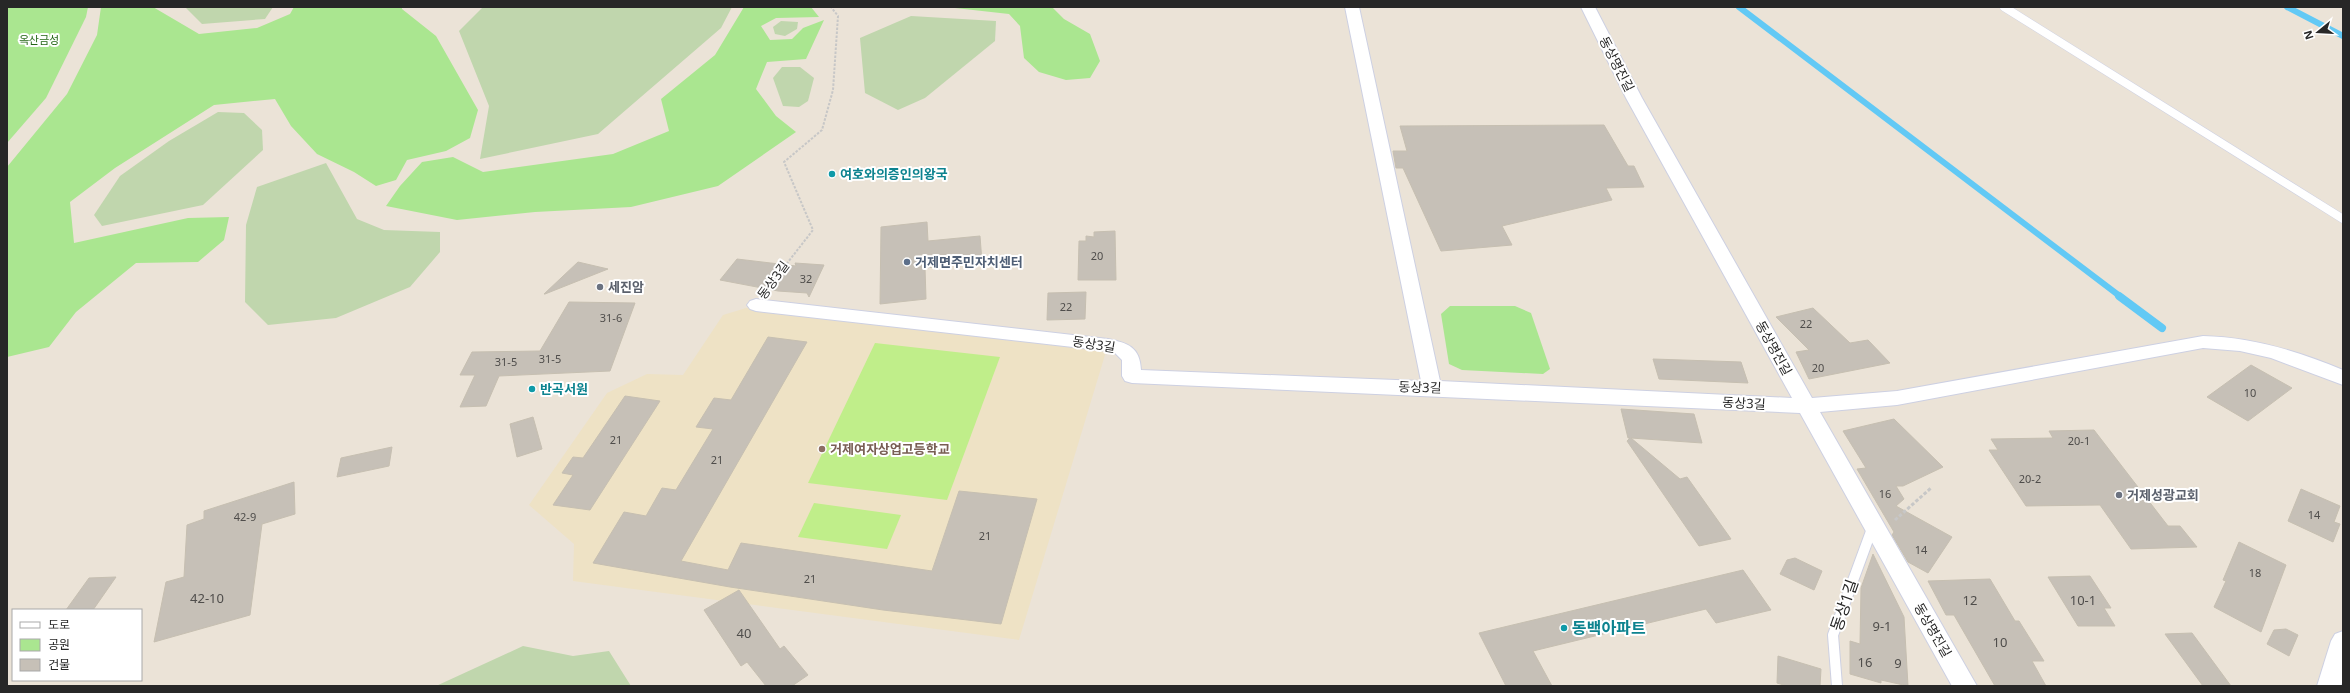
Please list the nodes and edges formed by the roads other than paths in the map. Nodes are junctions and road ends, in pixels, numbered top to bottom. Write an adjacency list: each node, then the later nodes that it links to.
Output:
1 (1352, 7): 7 (street)
2 (1588, 7): 8 (street, 동상명진길)
3 (2004, 7): 4 (lane)
4 (2343, 219)
5 (756, 305): 7 (street, 동상3길)
6 (2343, 378): 8 (street, 동상3길)
7 (1432, 388): 8 (street, 동상3길)
8 (1807, 406): 9 (street, 동상명진길)
9 (1875, 531): 11 (lane, 동상1길); 12 (street, 동상명진길)
10 (2343, 641): 13 (street)
11 (1837, 686)
12 (1965, 686)
13 (2328, 686)

